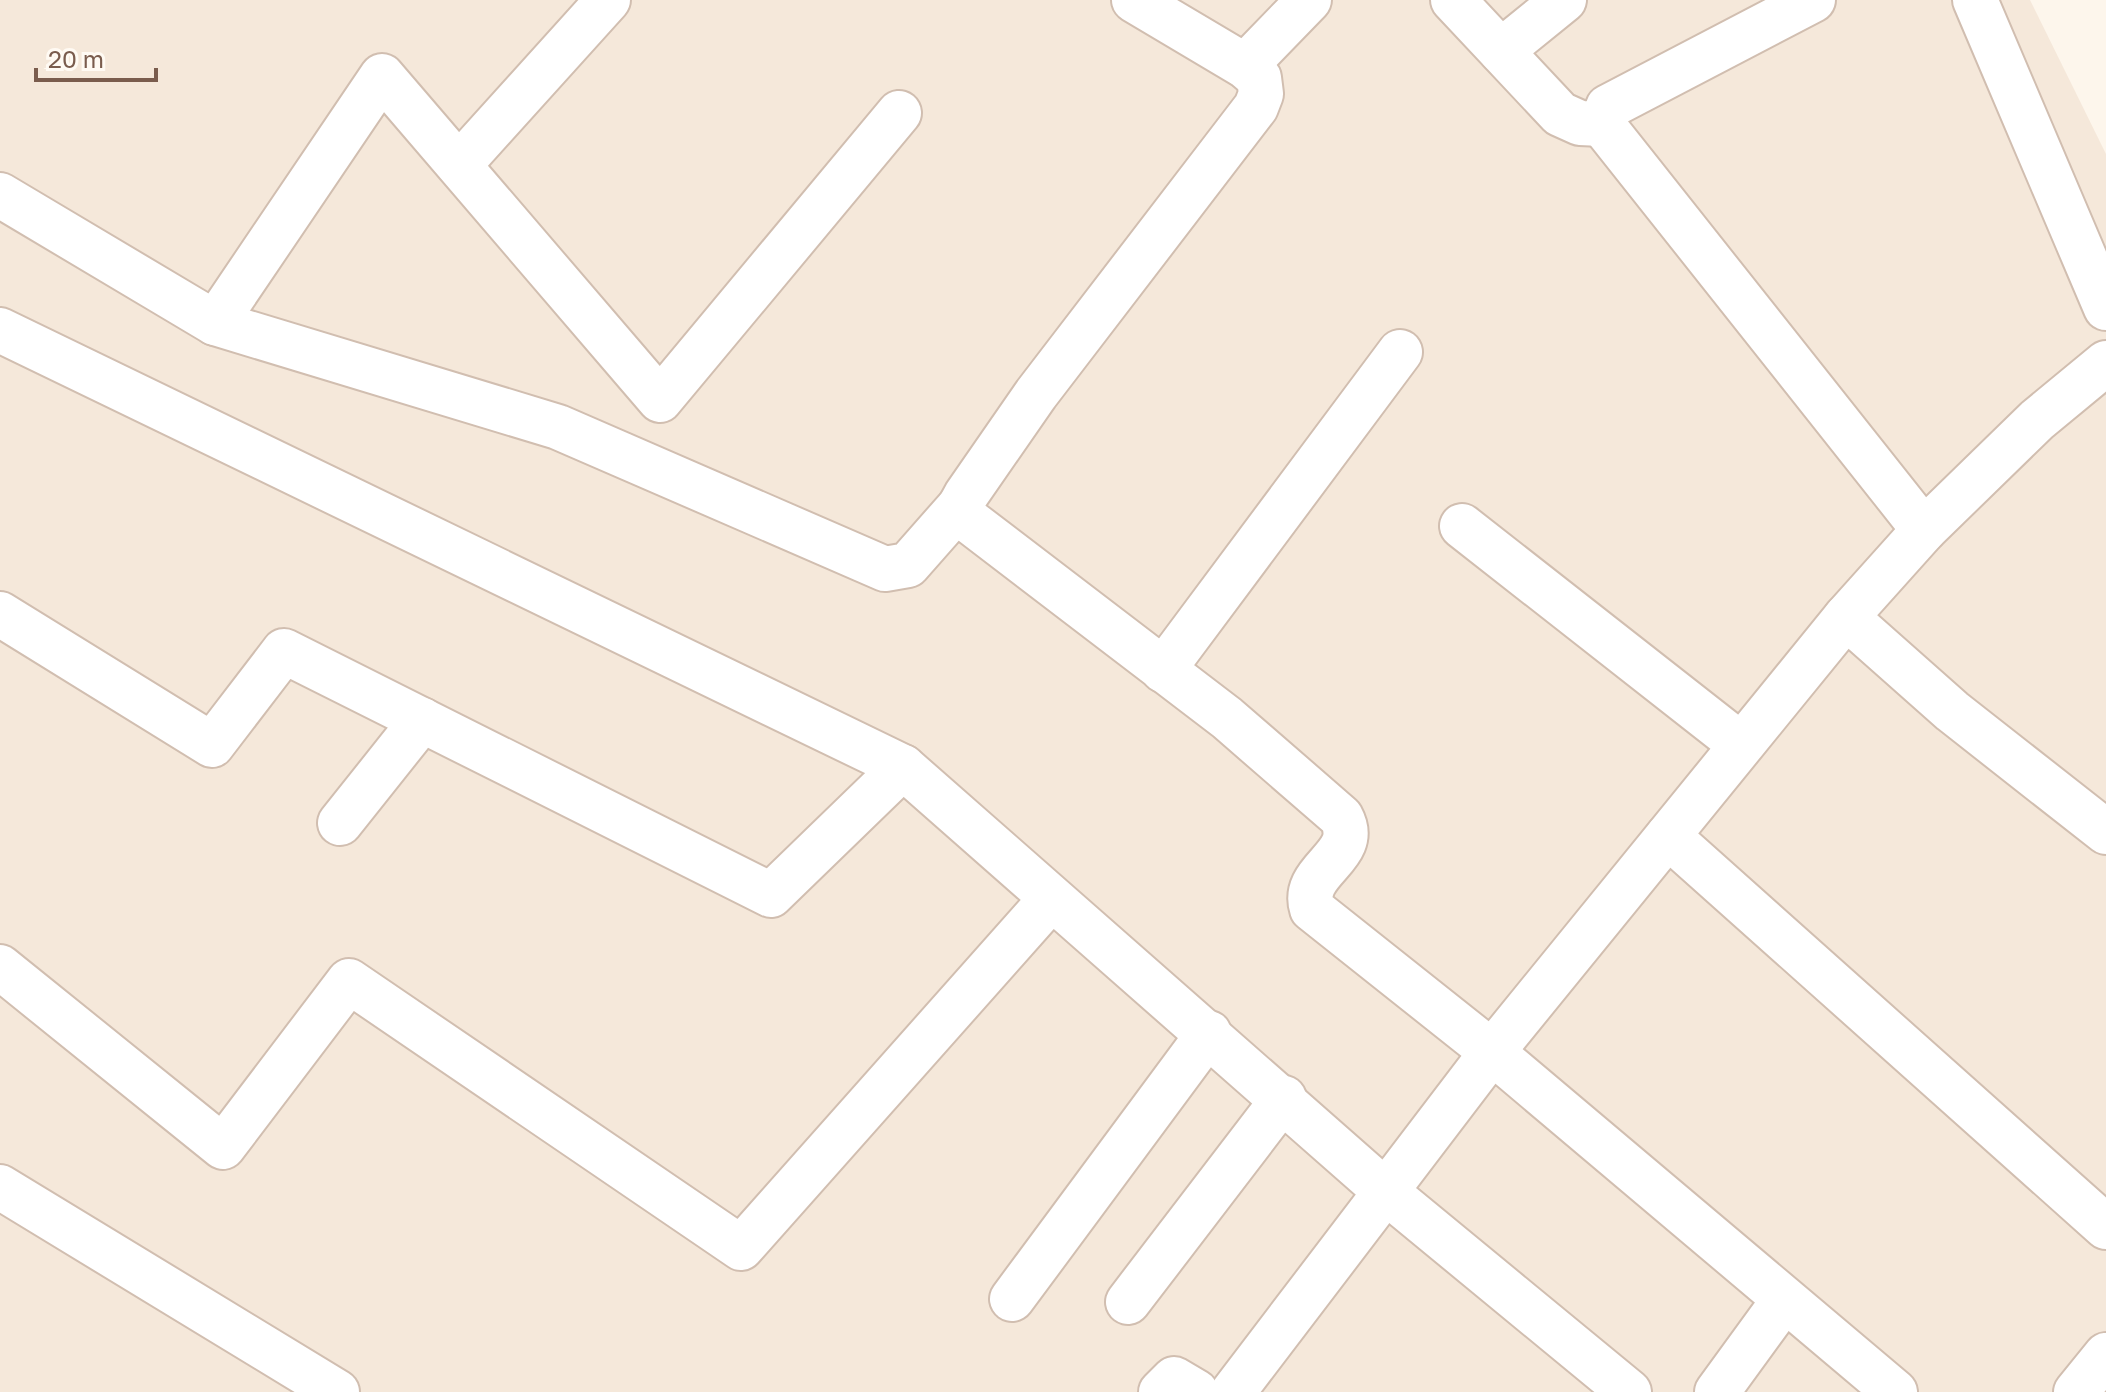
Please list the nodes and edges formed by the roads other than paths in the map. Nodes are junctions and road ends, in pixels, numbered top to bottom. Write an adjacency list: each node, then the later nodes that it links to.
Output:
1 (608, 0): 12 (street)
2 (1134, 0): 9 (street)
3 (1309, 0): 9 (street)
4 (1453, 0): 8 (street)
5 (1564, 0): 8 (street)
6 (1813, 0): 11 (street)
7 (1975, 0): 14 (street)
8 (1501, 51): 11 (street)
9 (1245, 66): 19 (street)
10 (899, 113): 12 (street)
11 (1602, 124): 21 (street)
12 (459, 165): 15 (street)
13 (0, 195): 15 (street)
14 (2106, 308)
15 (215, 323): 19 (street)
16 (0, 330): 27 (street)
17 (1400, 352): 24 (street)
18 (2106, 363): 21 (street)
19 (960, 506): 24 (street)
20 (1462, 526): 26 (street)
21 (1924, 530): 23 (street)
22 (0, 614): 25 (street)
23 (1846, 617): 26 (street); 29 (street)
24 (1163, 670): 34 (street)
25 (422, 720): 27 (street); 28 (street)
26 (1740, 744): 30 (street)
27 (903, 767): 31 (street)
28 (340, 823)
29 (2106, 832)
30 (1668, 836): 34 (street); 38 (street)
31 (1051, 899): 32 (street); 33 (street)
32 (0, 967)
33 (1209, 1033): 35 (street); 39 (street)
34 (1492, 1052): 37 (street); 40 (street)
35 (1284, 1098): 37 (street); 41 (street)
36 (0, 1187): 42 (street)
37 (1385, 1191): 45 (street); 46 (street)
38 (2106, 1227)
39 (1012, 1299)
40 (1784, 1300): 47 (street); 48 (street)
41 (1128, 1302)
42 (334, 1391)
43 (1161, 1392): 44 (street)
44 (1196, 1392)
45 (1233, 1392)
46 (1629, 1392)
47 (1717, 1392)
48 (1895, 1392)

